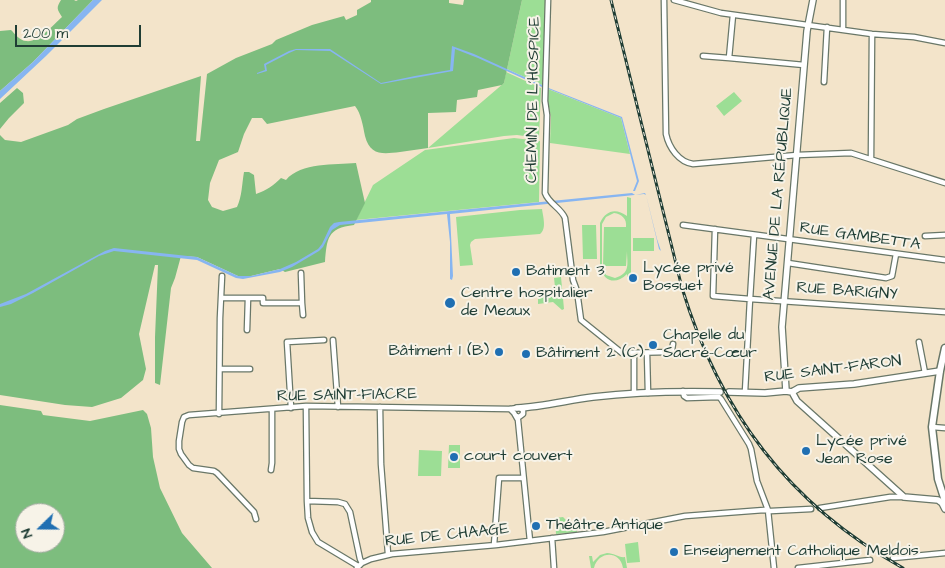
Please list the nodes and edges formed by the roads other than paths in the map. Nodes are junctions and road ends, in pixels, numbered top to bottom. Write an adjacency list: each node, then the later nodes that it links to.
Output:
1 (548, 0): 43 (street, CHEMIN DE L'HOSPICE)
2 (664, 0): 16 (street)
3 (674, 0): 6 (street)
4 (813, 0): 7 (street, AVENUE DE LA RÉPUBLIQUE)
5 (843, 0): 9 (street)
6 (733, 15): 7 (street); 13 (street)
7 (808, 25): 8 (street); 14 (street, AVENUE DE LA RÉPUBLIQUE)
8 (827, 27): 9 (street); 15 (street)
9 (842, 29): 10 (street)
10 (872, 34): 11 (street); 17 (street)
11 (945, 42)
12 (703, 56): 13 (street)
13 (730, 58): 14 (street)
14 (804, 65): 16 (street, AVENUE DE LA RÉPUBLIQUE)
15 (824, 82)
16 (796, 155): 17 (street); 24 (street, AVENUE DE LA RÉPUBLIQUE)
17 (871, 159): 18 (street)
18 (945, 183)
19 (683, 225): 20 (street, RUE GAMBETTA)
20 (715, 229): 21 (street, RUE GAMBETTA); 32 (street, RUE BARIGNY)
21 (754, 235): 24 (street, RUE GAMBETTA); 32 (street)
22 (945, 235): 23 (street)
23 (925, 236)
24 (789, 240): 25 (street, RUE GAMBETTA); 27 (street, AVENUE DE LA RÉPUBLIQUE)
25 (896, 254): 26 (street, RUE GAMBETTA); 27 (street)
26 (945, 260)
27 (788, 263): 33 (street, AVENUE DE LA RÉPUBLIQUE)
28 (301, 273): 34 (street)
29 (222, 276): 30 (street)
30 (222, 298): 31 (street); 45 (street)
31 (248, 298): 34 (street); 37 (street)
32 (750, 299): 33 (street, RUE BARIGNY); 52 (street)
33 (784, 301): 35 (street, RUE BARIGNY); 53 (street, AVENUE DE LA RÉPUBLIQUE)
34 (302, 303): 36 (street)
35 (945, 312)
36 (303, 315)
37 (247, 330)
38 (324, 340): 59 (street)
39 (333, 340): 57 (street)
40 (919, 342): 48 (street)
41 (672, 344): 44 (street)
42 (945, 348): 47 (main road)
43 (634, 353): 44 (street); 54 (street)
44 (647, 353): 55 (street)
45 (220, 369): 46 (street); 62 (street)
46 (250, 369)
47 (940, 371): 48 (street, RUE SAINT-FARON); 63 (main road)
48 (925, 373): 53 (street, RUE SAINT-FARON)
49 (683, 391): 50 (street); 55 (street); 75 (street)
50 (720, 392)
51 (729, 392): 52 (street, RUE SAINT-FARON)
52 (745, 392): 53 (street, RUE SAINT-FARON)
53 (789, 392): 67 (street)
54 (634, 393): 55 (street); 61 (street)
55 (648, 393)
56 (306, 406): 57 (street, RUE SAINT-FIACRE); 59 (street, RUE SAINT-FIACRE); 70 (street)
57 (338, 407): 58 (street, RUE SAINT-FIACRE)
58 (380, 407): 61 (street, RUE SAINT-FIACRE); 81 (street)
59 (291, 408): 60 (street, RUE SAINT-FIACRE)
60 (272, 409): 62 (street, RUE SAINT-FIACRE); 65 (street)
61 (519, 411): 66 (street)
62 (219, 414): 76 (street, RUE SAINT-FIACRE)
63 (932, 427): 64 (street); 71 (main road)
64 (943, 428)
65 (270, 470)
66 (523, 478): 78 (street); 79 (street)
67 (890, 485): 68 (street); 69 (street)
68 (890, 497): 69 (street); 72 (street)
69 (904, 497): 73 (street)
70 (307, 501): 84 (street); 84 (street)
71 (945, 501)
72 (820, 508)
73 (945, 508)
74 (811, 509): 75 (street, RUE DE CHAAGE)
75 (768, 510): 77 (street, RUE DE CHAAGE); 86 (street)
76 (256, 519)
77 (552, 538): 78 (street, RUE DE CHAAGE); 85 (street)
78 (530, 541): 79 (street, RUE DE CHAAGE)
79 (494, 546): 81 (street, RUE DE CHAAGE)
80 (945, 553): 82 (street)
81 (388, 554): 84 (street, RUE DE CHAAGE)
82 (893, 558)
83 (870, 560): 87 (street)
84 (359, 566)
85 (554, 568)
86 (774, 568)
87 (798, 568)

